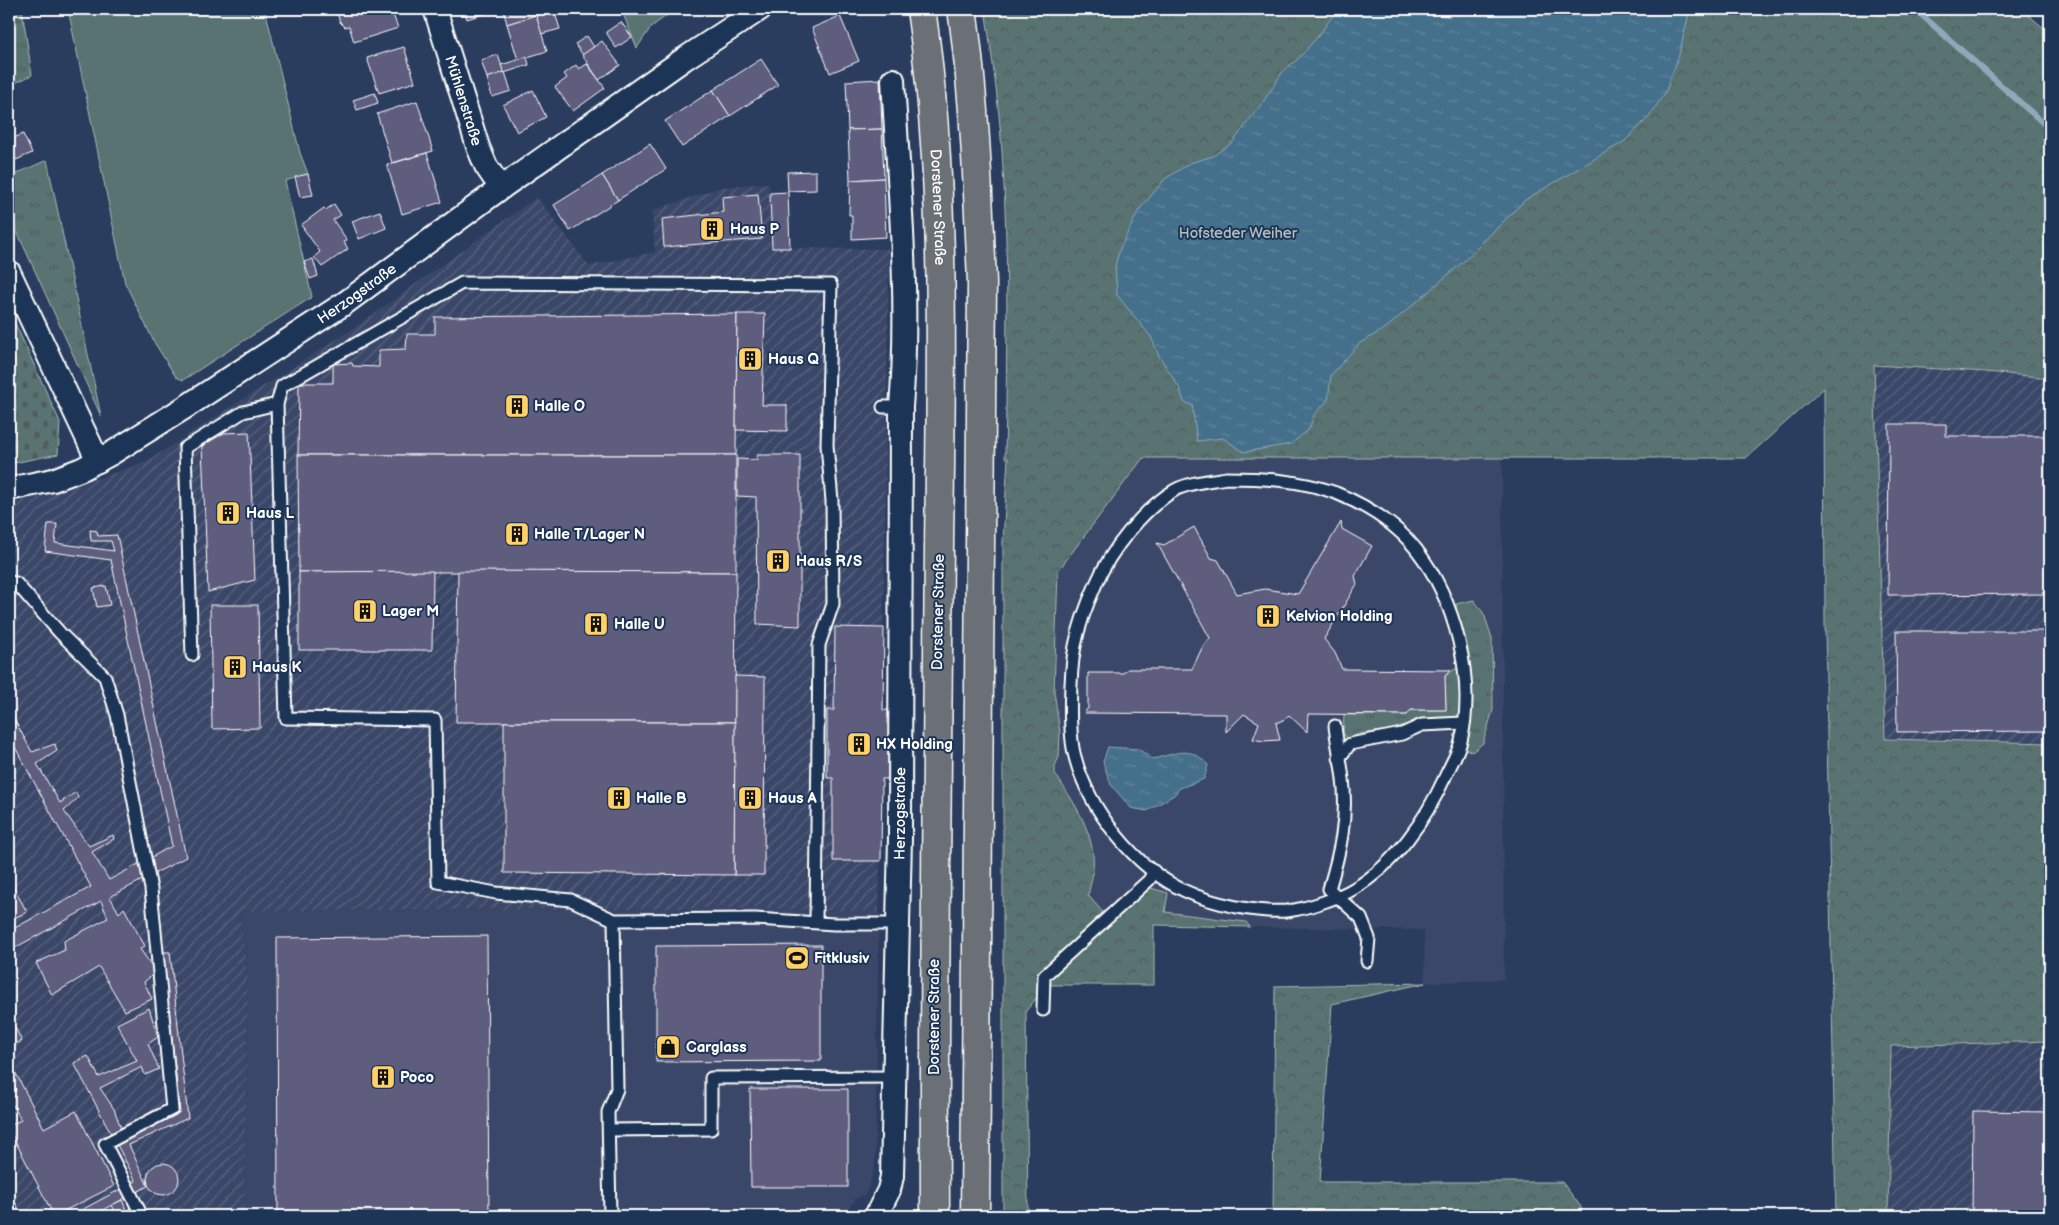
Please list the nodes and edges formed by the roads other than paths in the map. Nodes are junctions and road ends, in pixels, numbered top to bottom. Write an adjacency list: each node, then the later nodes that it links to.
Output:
1 (435, 9): 8 (street, Mühlenstraße)
2 (732, 9): 6 (street, Herzogstraße)
3 (760, 9): 6 (street, Herzogstraße)
4 (921, 9): 30 (main road, Dorstener Straße)
5 (962, 9): 31 (main road)
6 (684, 59): 8 (street, Herzogstraße)
7 (893, 80): 22 (street, Herzogstraße)
8 (500, 188): 11 (street, Herzogstraße)
9 (9, 272): 11 (street)
10 (277, 404): 14 (lane); 20 (lane); 21 (lane)
11 (98, 461): 12 (street, Herzogstraße)
12 (9, 489)
13 (9, 582): 27 (lane)
14 (192, 655)
15 (1463, 723): 17 (lane); 18 (lane); 19 (lane)
16 (1336, 726): 17 (lane)
17 (1339, 758): 19 (lane)
18 (1154, 871): 19 (lane); 24 (lane)
19 (1336, 896): 23 (lane)
20 (614, 920): 21 (lane); 26 (lane)
21 (816, 922): 22 (lane)
22 (897, 924): 25 (street, Herzogstraße)
23 (1367, 961)
24 (1043, 1010)
25 (895, 1077): 26 (lane); 29 (street, Herzogstraße)
26 (609, 1130): 28 (lane)
27 (142, 1216)
28 (610, 1216)
29 (876, 1216)
30 (935, 1216)
31 (975, 1216)

